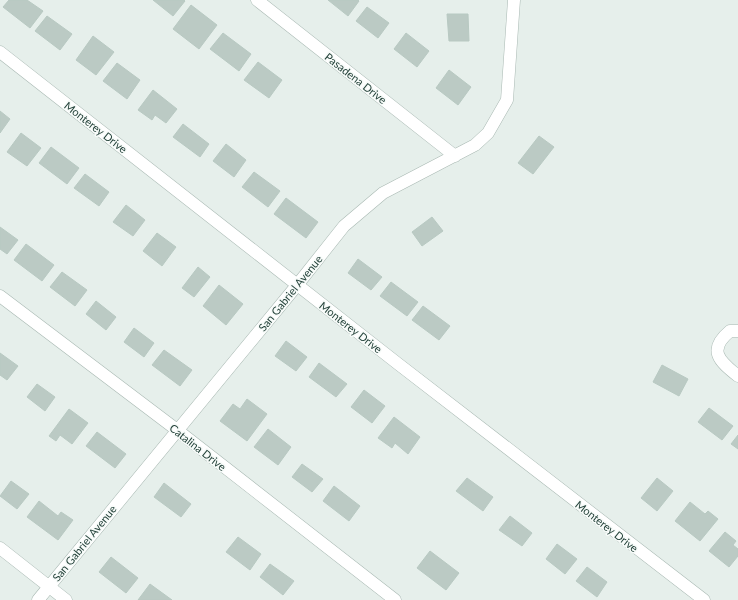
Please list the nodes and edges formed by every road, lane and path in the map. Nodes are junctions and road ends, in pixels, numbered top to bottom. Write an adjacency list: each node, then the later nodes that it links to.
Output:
1 (257, 0): 4 (street, Pasadena Drive)
2 (514, 0): 4 (street, San Gabriel Avenue)
3 (0, 52): 5 (street, Monterey Drive)
4 (455, 156): 5 (street, San Gabriel Avenue)
5 (298, 284): 9 (street, San Gabriel Avenue); 15 (street, Monterey Drive)
6 (0, 296): 9 (street, Catalina Drive)
7 (738, 331): 8 (street)
8 (738, 376)
9 (177, 430): 11 (street, San Gabriel Avenue); 14 (street, Catalina Drive)
10 (0, 548): 11 (street)
11 (49, 587): 12 (street, San Gabriel Avenue); 13 (street)
12 (38, 600)
13 (66, 600)
14 (395, 600)
15 (704, 600)

